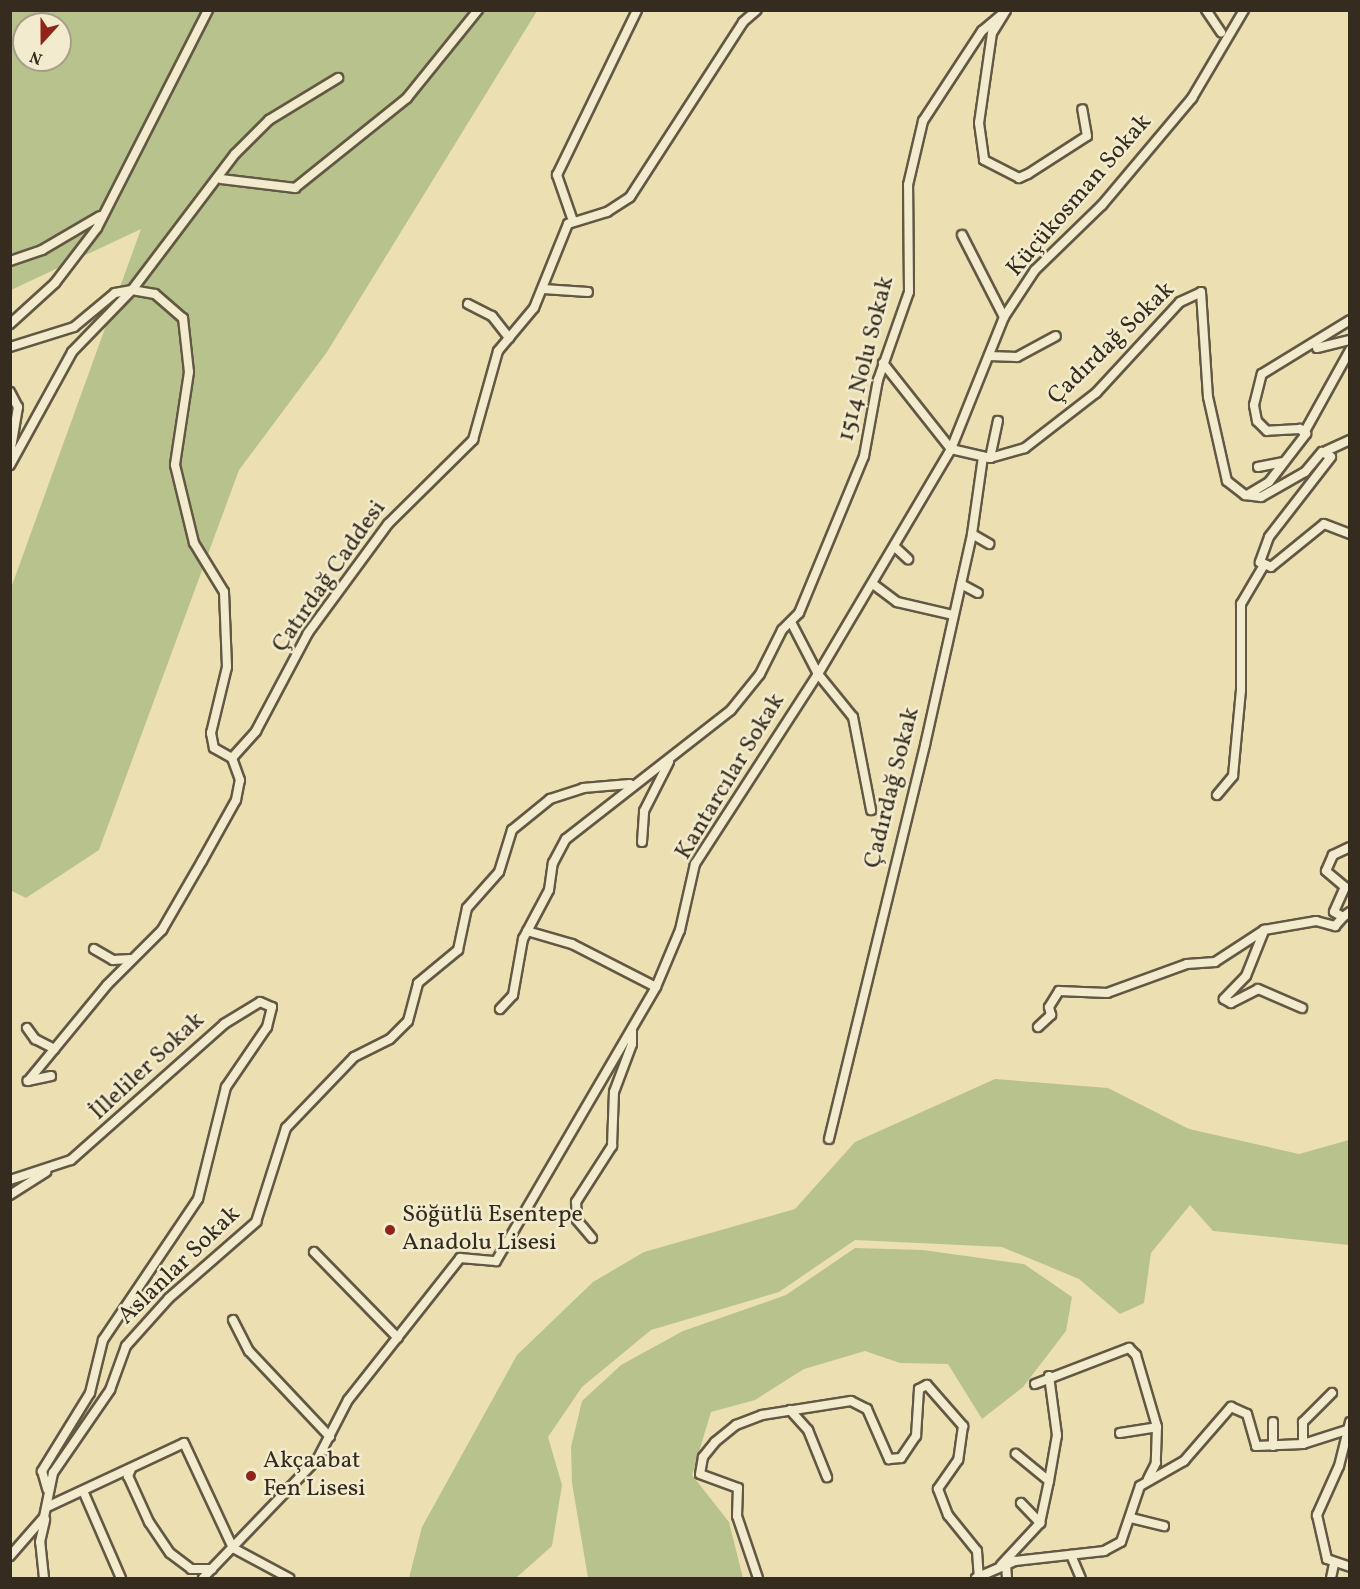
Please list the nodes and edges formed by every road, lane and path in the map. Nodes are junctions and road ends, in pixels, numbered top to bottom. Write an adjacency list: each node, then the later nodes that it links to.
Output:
1 (208, 10): 12 (street)
2 (478, 10): 11 (street)
3 (637, 10): 13 (street)
4 (1206, 10): 8 (street)
5 (1244, 10): 20 (street, Küçükosman Sokak)
6 (1006, 11): 10 (street, 1514 Nolu Sokak); 30 (street, 1514 Nolu Sokak)
7 (753, 12): 13 (street)
8 (1221, 32)
9 (338, 78): 11 (street)
10 (1082, 109)
11 (221, 179): 17 (street)
12 (100, 216): 15 (street); 22 (street)
13 (573, 221): 16 (street, Çatırdağ Caddesi)
14 (962, 235): 20 (street)
15 (10, 261)
16 (543, 289): 18 (street); 24 (street, Çatırdağ Caddesi)
17 (132, 290): 26 (street); 40 (street); 55 (street)
18 (588, 292)
19 (468, 303): 24 (street)
20 (1004, 317): 29 (street, Küçükosman Sokak)
21 (1350, 320): 27 (street)
22 (10, 324)
23 (1056, 336): 29 (street)
24 (508, 338): 55 (street, Çatırdağ Caddesi)
25 (1350, 340): 27 (street)
26 (10, 347)
27 (1308, 350): 33 (street)
28 (1350, 350): 33 (street)
29 (990, 356): 35 (street, Küçükosman Sokak)
30 (883, 363): 35 (street); 53 (street, 1514 Nolu Sokak)
31 (10, 392): 37 (street)
32 (998, 422): 38 (street)
33 (1304, 433): 39 (street)
34 (1350, 441): 36 (street)
35 (951, 449): 38 (street); 46 (street, Kantarcılar Sokak)
36 (1326, 451): 42 (street); 48 (street)
37 (10, 454)
38 (986, 458): 42 (street, Çadırdağ Sokak); 43 (street, Çadırdağ Sokak)
39 (1284, 462): 41 (street); 42 (street)
40 (10, 465)
41 (1258, 467)
42 (1245, 495)
43 (972, 534): 45 (street); 49 (street, Çadırdağ Sokak)
44 (1350, 534): 48 (street)
45 (989, 544)
46 (895, 547): 47 (street); 50 (street, Kantarcılar Sokak)
47 (908, 559)
48 (1264, 565): 58 (street)
49 (961, 584): 51 (street); 52 (street, Çadırdağ Sokak)
50 (873, 585): 52 (street); 54 (street, Kantarcılar Sokak)
51 (978, 593)
52 (953, 615): 75 (street, Çadırdağ Sokak)
53 (791, 622): 54 (street); 56 (street, 1514 Nolu Sokak)
54 (818, 674): 59 (street); 67 (street, Kantarcılar Sokak)
55 (232, 758): 66 (street)
56 (671, 759): 57 (street, 1514 Nolu Sokak); 60 (street)
57 (630, 784): 64 (street, 1514 Nolu Sokak); 99 (street, Aslanlar Sokak)
58 (1217, 795)
59 (871, 810)
60 (642, 842)
61 (1350, 847): 62 (street)
62 (1346, 915): 63 (street)
63 (1264, 930): 68 (street); 70 (street)
64 (527, 931): 67 (street); 69 (street, 1514 Nolu Sokak)
65 (94, 949): 66 (street)
66 (131, 959): 73 (street)
67 (656, 987): 72 (street, Kantarcılar Sokak)
68 (1302, 1008)
69 (500, 1010)
70 (1038, 1027)
71 (27, 1028): 73 (street)
72 (632, 1031): 79 (street); 82 (street, Kantarcılar Sokak)
73 (55, 1049): 74 (street)
74 (51, 1076)
75 (829, 1139)
76 (54, 1167): 77 (street, İlleliler Sokak); 78 (street); 99 (street, İlleliler Sokak)
77 (10, 1180)
78 (10, 1195)
79 (592, 1238)
80 (314, 1252): 82 (street)
81 (233, 1320): 91 (street)
82 (398, 1338): 91 (street)
83 (1049, 1376): 84 (street); 89 (street); 98 (street)
84 (1035, 1384)
85 (1332, 1393): 92 (street)
86 (790, 1410): 96 (street); 118 (street); 119 (street)
87 (1273, 1422): 93 (street)
88 (1348, 1426): 92 (street); 111 (street)
89 (1157, 1427): 90 (street); 97 (street)
90 (1120, 1432)
91 (330, 1437): 107 (street)
92 (1303, 1444): 93 (street)
93 (1273, 1446): 97 (street)
94 (1016, 1454): 98 (street)
95 (131, 1469): 100 (street); 107 (street); 113 (street)
96 (827, 1477)
97 (1148, 1480): 104 (street)
98 (1049, 1481): 105 (street)
99 (47, 1489): 102 (street, Aslanlar Sokak)
100 (84, 1493): 102 (street); 115 (street)
101 (1021, 1503): 105 (street)
102 (47, 1507): 103 (street, Aslanlar Sokak)
103 (44, 1516): 109 (street); 114 (street)
104 (1131, 1518): 106 (street); 108 (street)
105 (1040, 1523): 110 (street)
106 (1164, 1526)
107 (233, 1548): 113 (street); 117 (street)
108 (1071, 1555): 110 (street); 121 (street)
109 (10, 1556)
110 (1004, 1564): 119 (street); 120 (street)
111 (1334, 1564): 112 (street); 122 (street)
112 (1350, 1567)
113 (212, 1569): 116 (street)
114 (44, 1578)
115 (121, 1578)
116 (203, 1578)
117 (289, 1578)
118 (758, 1578)
119 (976, 1578)
120 (1007, 1578)
121 (1081, 1578)
122 (1330, 1578)

